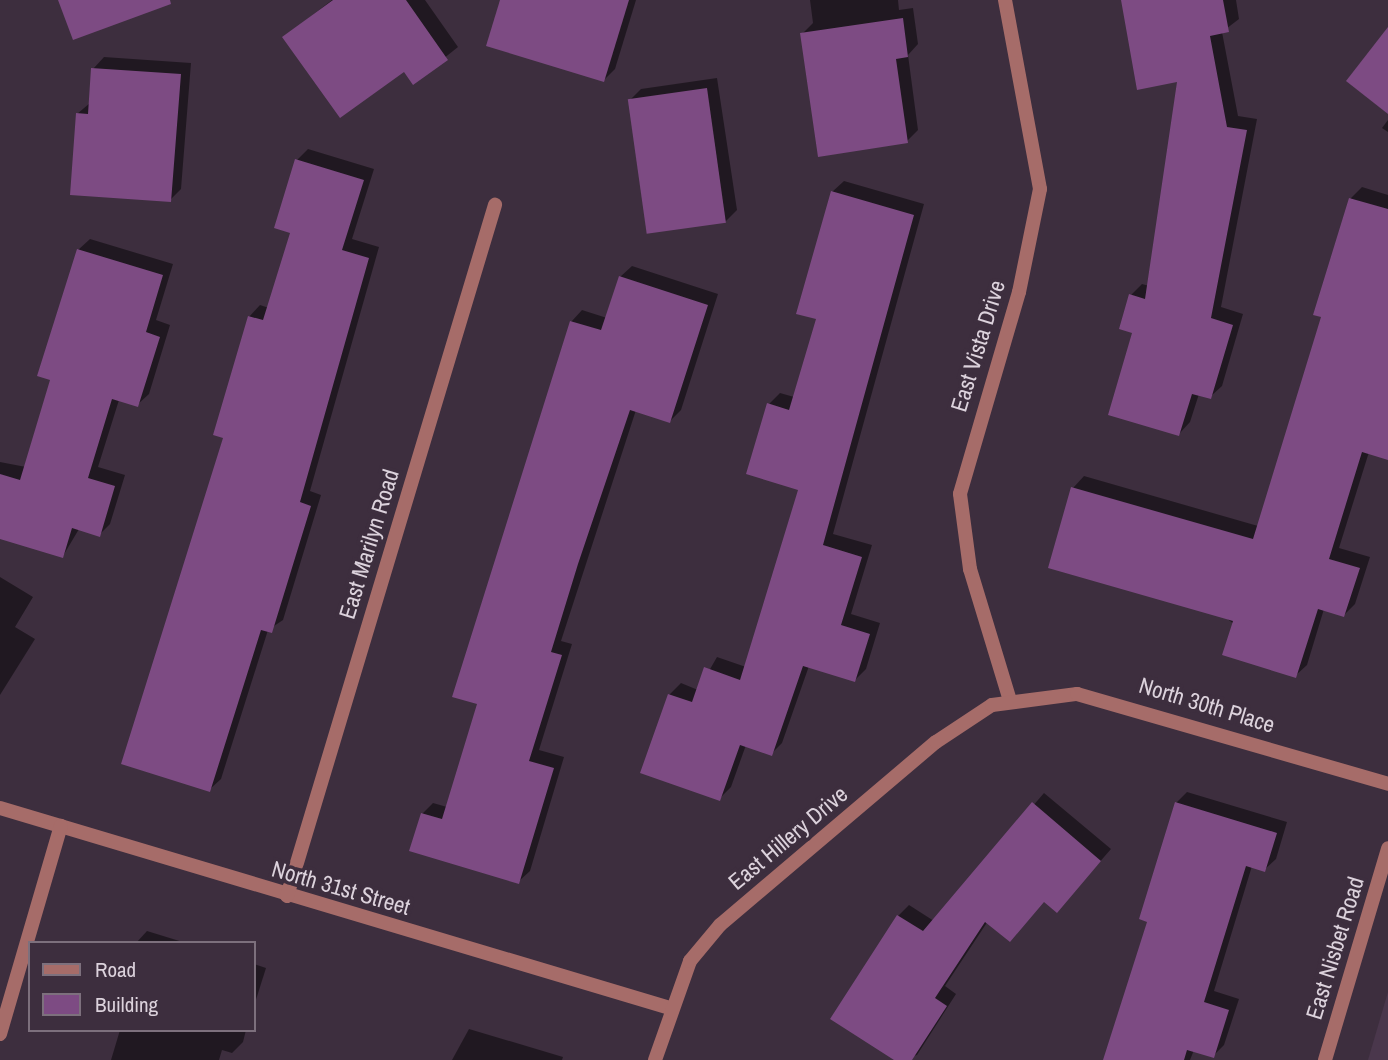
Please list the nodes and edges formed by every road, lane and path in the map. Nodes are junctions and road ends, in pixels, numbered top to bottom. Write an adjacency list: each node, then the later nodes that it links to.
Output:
1 (1005, 0): 3 (street, East Vista Drive)
2 (495, 205): 8 (street, East Marilyn Road)
3 (1010, 701): 4 (street, North 30th Place); 9 (street, East Hillery Drive)
4 (1388, 783)
5 (0, 808): 6 (street, North 31st Street)
6 (61, 826): 8 (street, North 31st Street); 10 (street)
7 (1388, 848): 12 (street, East Nisbet Road)
8 (287, 896): 9 (street, North 31st Street)
9 (670, 1008): 11 (street, East Hillery Drive)
10 (0, 1034)
11 (655, 1060)
12 (1325, 1060)

